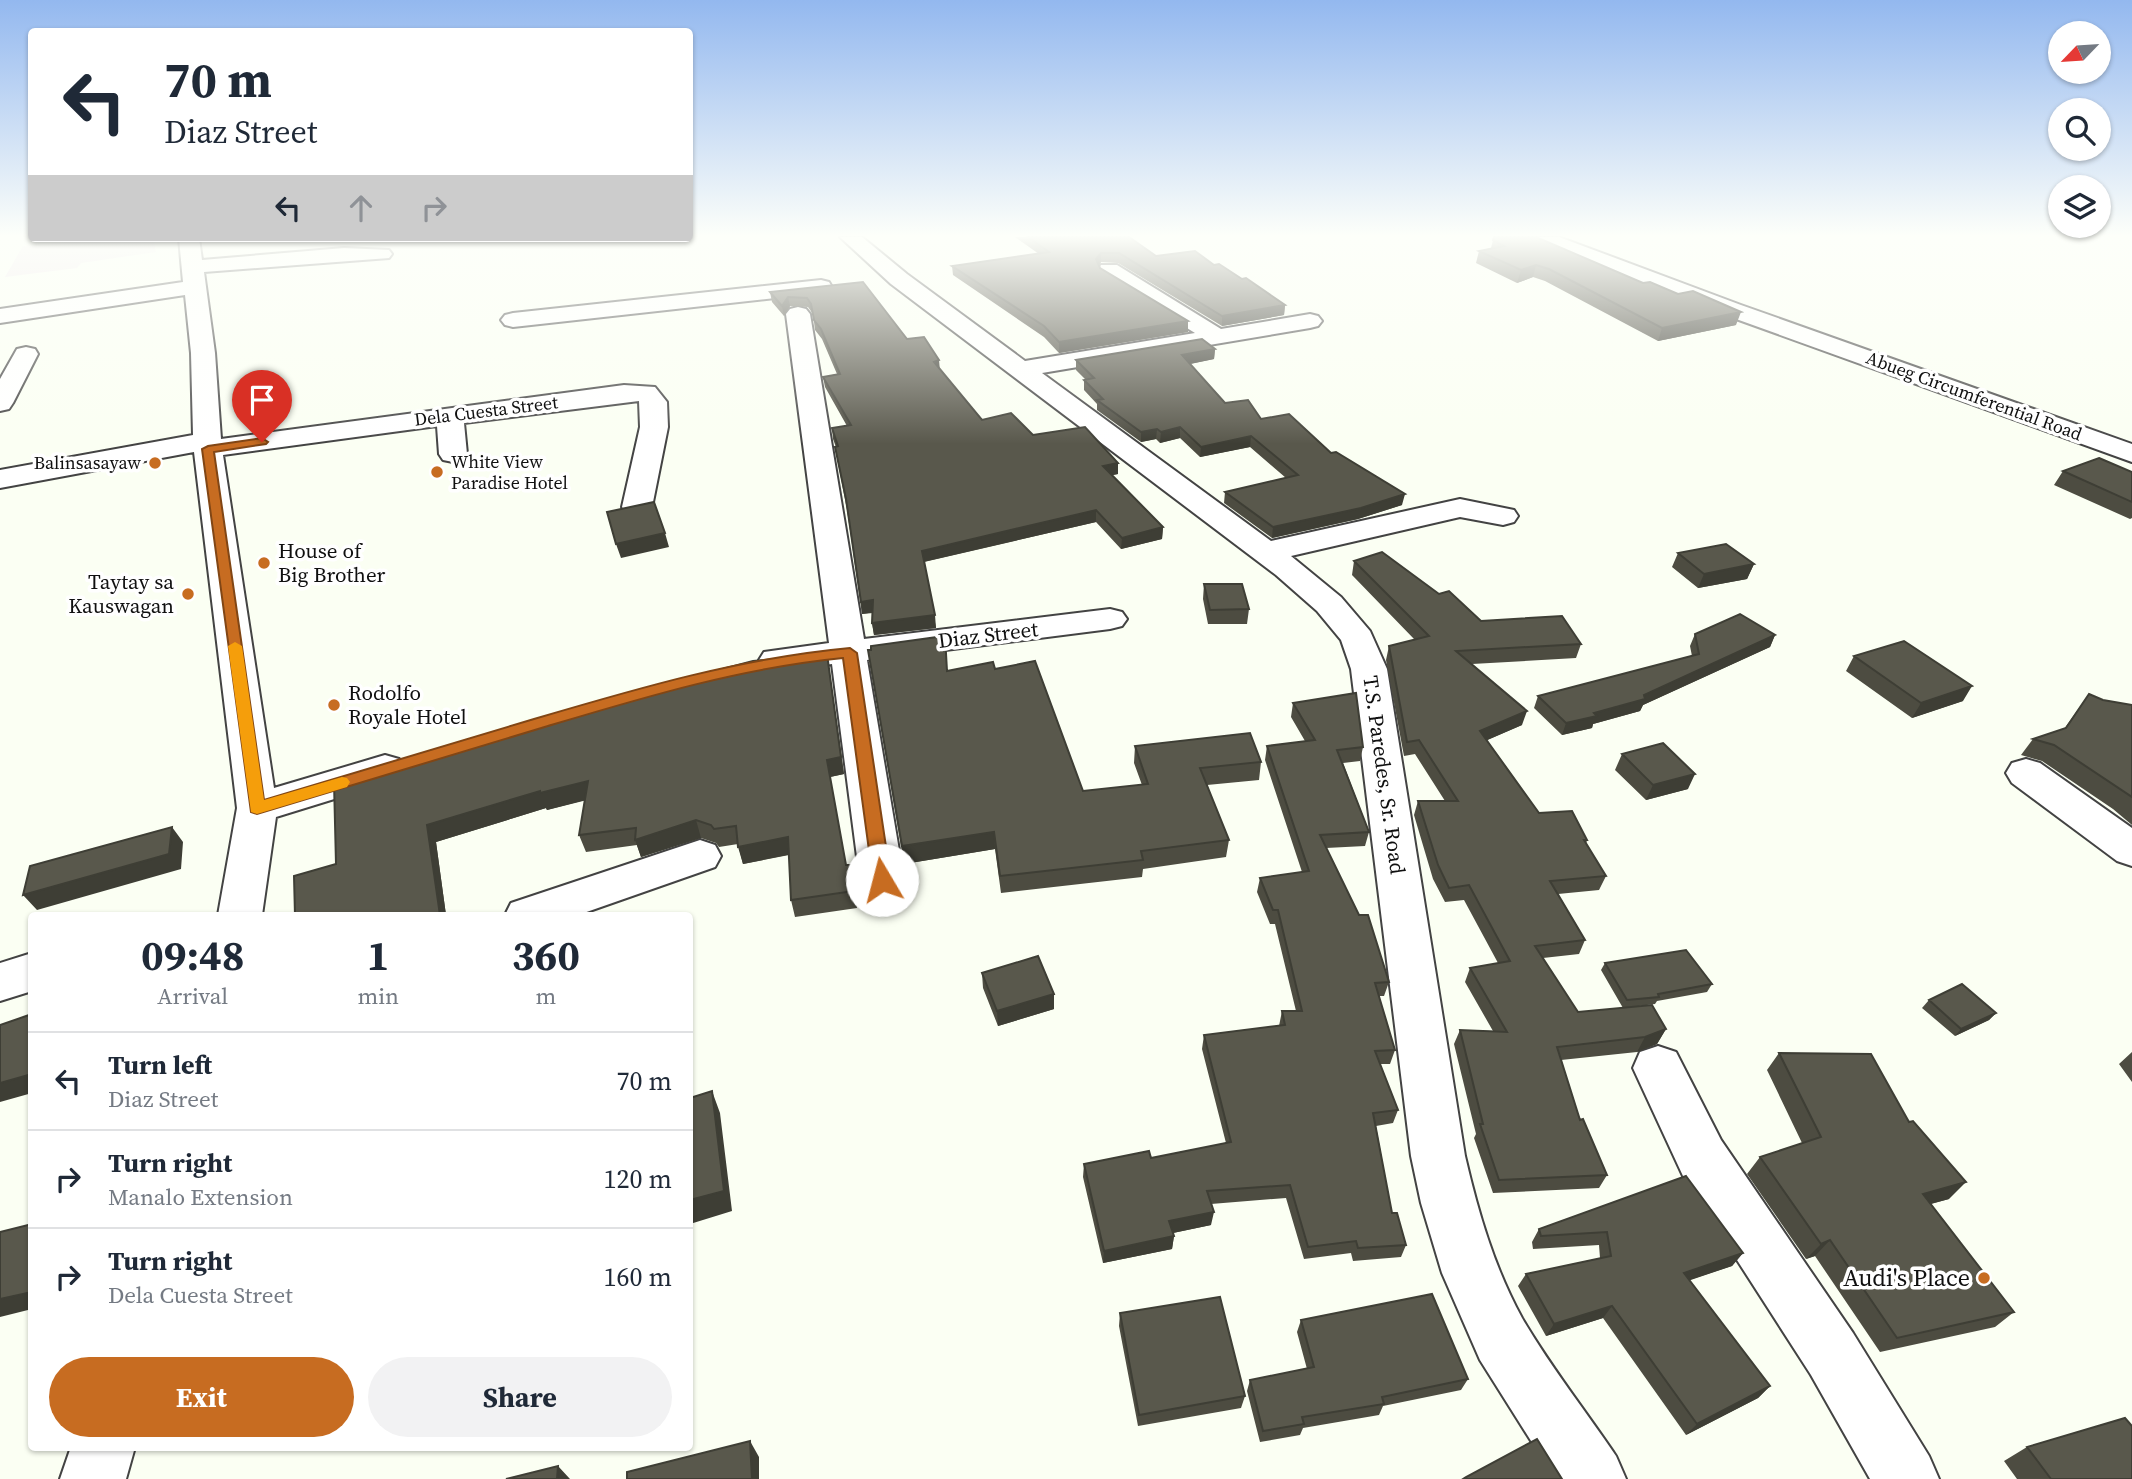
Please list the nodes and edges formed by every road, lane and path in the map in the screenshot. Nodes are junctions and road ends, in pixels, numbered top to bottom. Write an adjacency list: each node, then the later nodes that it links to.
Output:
1 (40, 306): 8 (street)
2 (197, 306): 16 (street)
3 (642, 306): 9 (street)
4 (925, 306): 13 (street, T.S. Paredes, Sr. Road)
5 (1168, 306): 11 (street)
6 (1723, 306): 18 (street, Abueg Circumferential Road)
7 (798, 314): 24 (street)
8 (0, 317)
9 (513, 320)
10 (1310, 321): 11 (street)
11 (1217, 336): 13 (street)
12 (26, 354): 14 (street)
13 (1021, 369): 22 (street, T.S. Paredes, Sr. Road)
14 (0, 401)
15 (450, 415): 16 (street, Dela Cuesta Street); 17 (street); 20 (street, Dela Cuesta Street)
16 (208, 445): 19 (street, Dela Cuesta Street); 28 (street)
17 (453, 454)
18 (2132, 454)
19 (0, 479)
20 (637, 507)
21 (1503, 516): 22 (street)
22 (1266, 552): 39 (street, T.S. Paredes, Sr. Road)
23 (1110, 619): 24 (street, Diaz Street)
24 (850, 653): 25 (street, Diaz Street); 31 (street)
25 (746, 666)
26 (418, 760): 28 (street)
27 (2026, 773): 29 (street)
28 (257, 808): 32 (street)
29 (2132, 850)
30 (700, 856): 33 (street)
31 (882, 880)
32 (233, 912)
33 (536, 912)
34 (28, 973): 35 (street)
35 (0, 982)
36 (1658, 1068): 40 (street)
37 (102, 1451): 38 (street)
38 (93, 1479)
39 (1593, 1479)
40 (1906, 1479)

